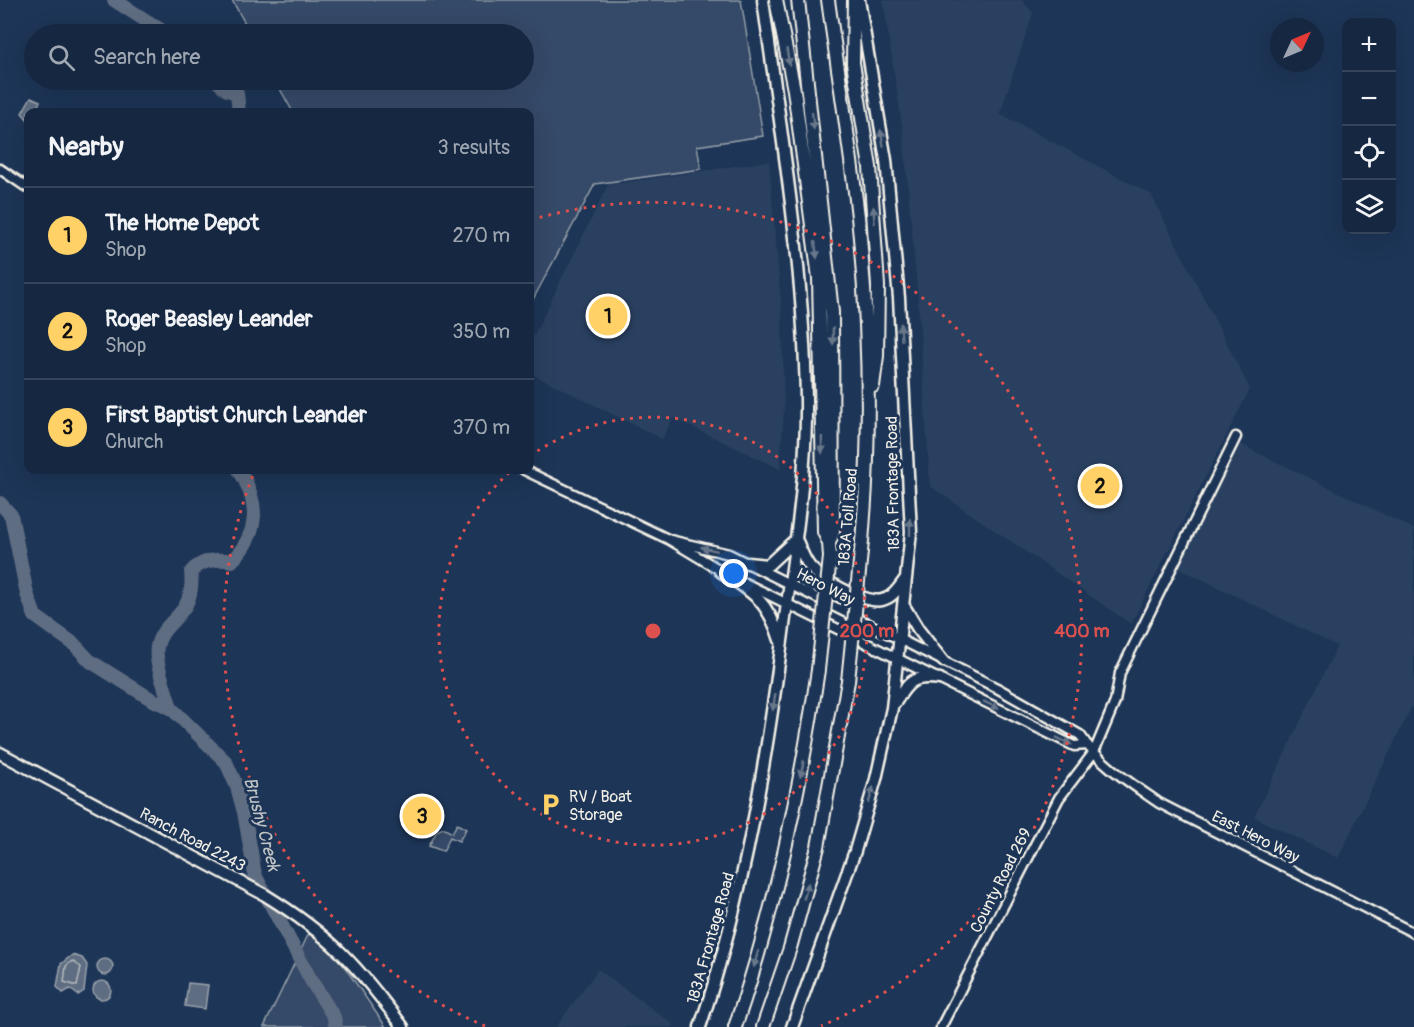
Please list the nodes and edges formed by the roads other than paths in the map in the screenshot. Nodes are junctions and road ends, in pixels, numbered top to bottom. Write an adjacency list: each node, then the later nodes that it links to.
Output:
1 (762, 0): 12 (main road, 183A Frontage Road)
2 (776, 0): 14 (highway, one-way to 14)
3 (798, 0): 14 (highway, 183A Toll Road, one-way to 14)
4 (828, 0): 9 (highway, 183A Toll Road)
5 (854, 0): 9 (highway, one-way to 5)
6 (859, 0): 17 (main road, 183A Frontage Road, one-way to 6)
7 (0, 169): 8 (street)
8 (24, 185)
9 (869, 419): 34 (highway, 183A Toll Road, one-way to 9, bridge)
10 (1236, 437): 28 (street, County Road 269)
11 (532, 474): 13 (street, Hero Way)
12 (796, 538): 15 (main road); 17 (main road); 18 (main road, 183A Frontage Road)
13 (670, 540): 15 (street, Hero Way, one-way to 13); 16 (street, Hero Way)
14 (829, 543): 33 (highway, 183A Toll Road, one-way to 33, bridge)
15 (747, 563): 18 (street, Hero Way)
16 (720, 571): 19 (street, Hero Way); 22 (main road)
17 (907, 576): 20 (main road, 183A Frontage Road)
18 (790, 584): 19 (main road, 183A Frontage Road); 21 (street, Hero Way)
19 (787, 604): 22 (main road, 183A Frontage Road); 23 (street, Hero Way)
20 (904, 606): 21 (main road, 183A Frontage Road); 24 (main road)
21 (900, 640): 23 (main road, 183A Frontage Road); 24 (street, Hero Way)
22 (782, 644): 32 (main road, 183A Frontage Road, one-way to 32)
23 (898, 659): 25 (street, Hero Way); 26 (main road, 183A Frontage Road)
24 (943, 661): 27 (street, Hero Way)
25 (939, 679): 26 (main road); 27 (street, Hero Way, one-way to 27)
26 (892, 708): 35 (main road, 183A Frontage Road, one-way to 26)
27 (1087, 745): 28 (street, Hero Way)
28 (1094, 752): 30 (street, East Hero Way); 36 (street, County Road 269)
29 (0, 753): 31 (main road, Ranch Road 2243)
30 (1414, 933)
31 (403, 1027)
32 (700, 1027)
33 (735, 1027)
34 (763, 1027)
35 (792, 1027)
36 (941, 1027)

